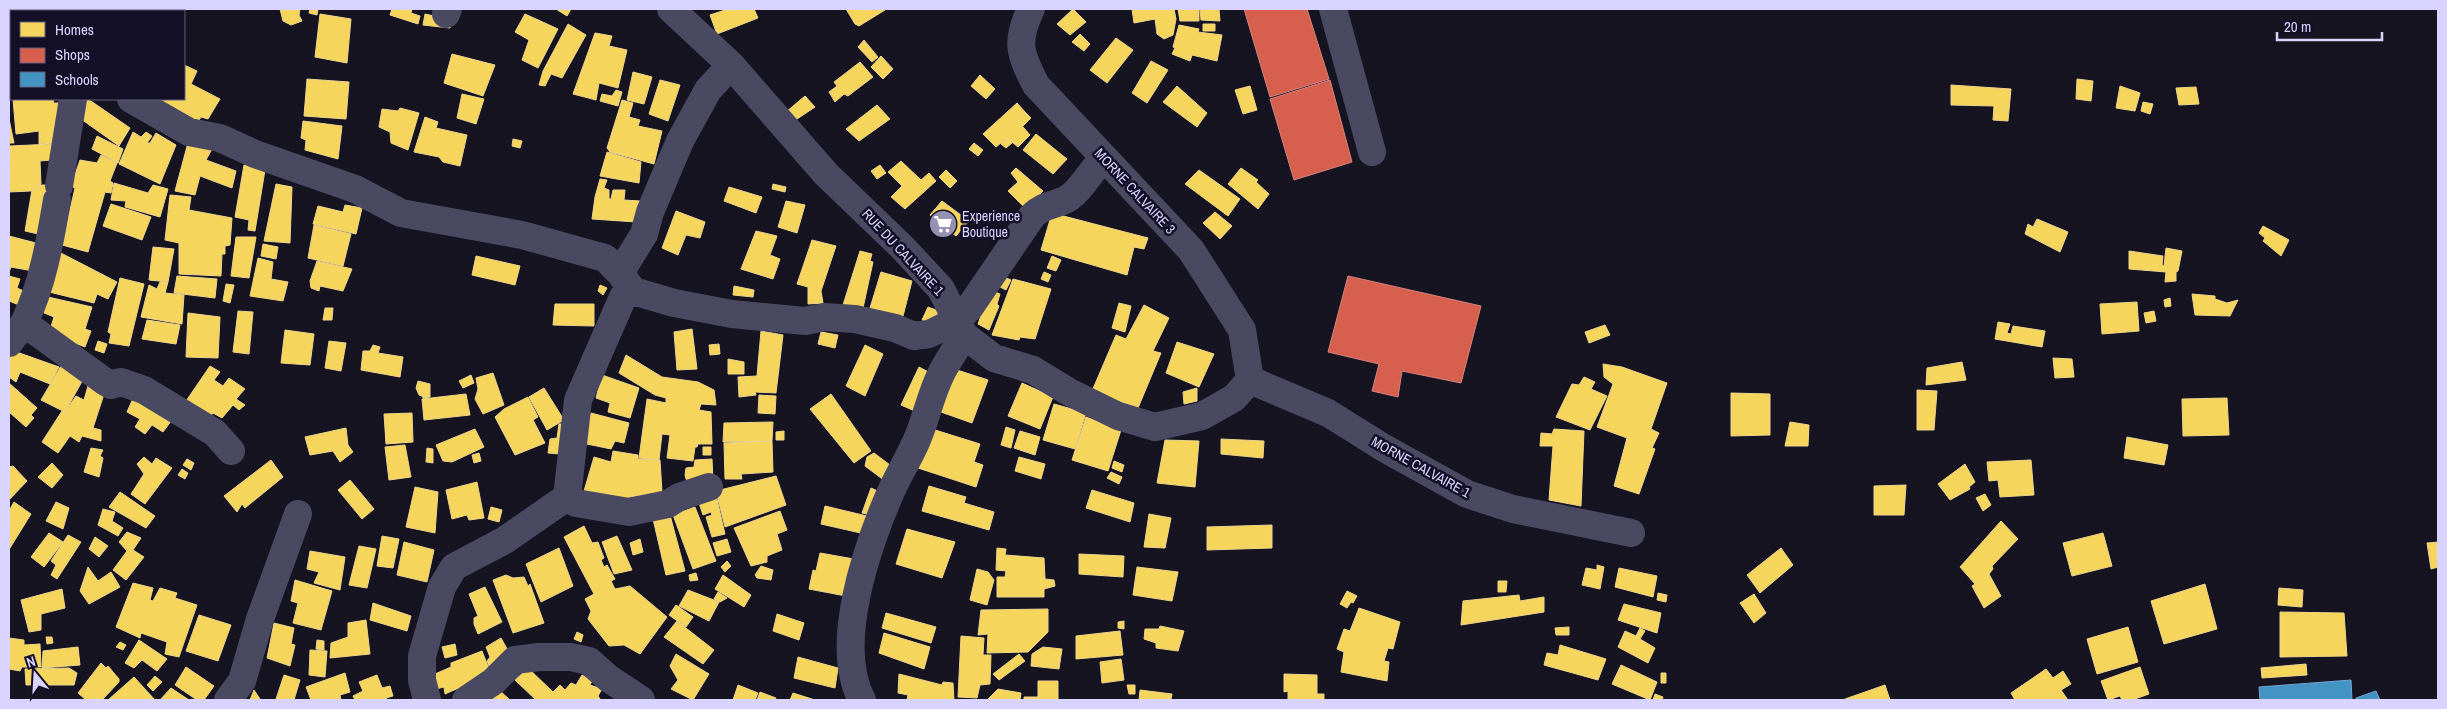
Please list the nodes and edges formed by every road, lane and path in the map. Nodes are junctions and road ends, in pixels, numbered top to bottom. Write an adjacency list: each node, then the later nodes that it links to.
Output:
1 (671, 9): 4 (street, RUE DU CALVAIRE 1)
2 (1031, 9): 8 (street, MORNE CALVAIRE 3)
3 (1333, 9): 7 (street)
4 (731, 65): 9 (street); 10 (street, RUE DU CALVAIRE 1)
5 (73, 100): 11 (street)
6 (132, 100): 9 (street)
7 (1372, 152)
8 (1104, 158): 10 (street); 12 (street, MORNE CALVAIRE 3)
9 (627, 282): 10 (street); 15 (street)
10 (961, 328): 12 (street, RUE DU CALVAIRE 1); 22 (street)
11 (16, 333): 13 (street)
12 (1250, 380): 17 (street, MORNE CALVAIRE 1)
13 (231, 452)
14 (709, 488): 15 (street)
15 (567, 497): 19 (street)
16 (298, 514): 18 (street)
17 (1631, 533)
18 (228, 700)
19 (427, 700)
20 (466, 700): 21 (street)
21 (641, 700)
22 (862, 700)

